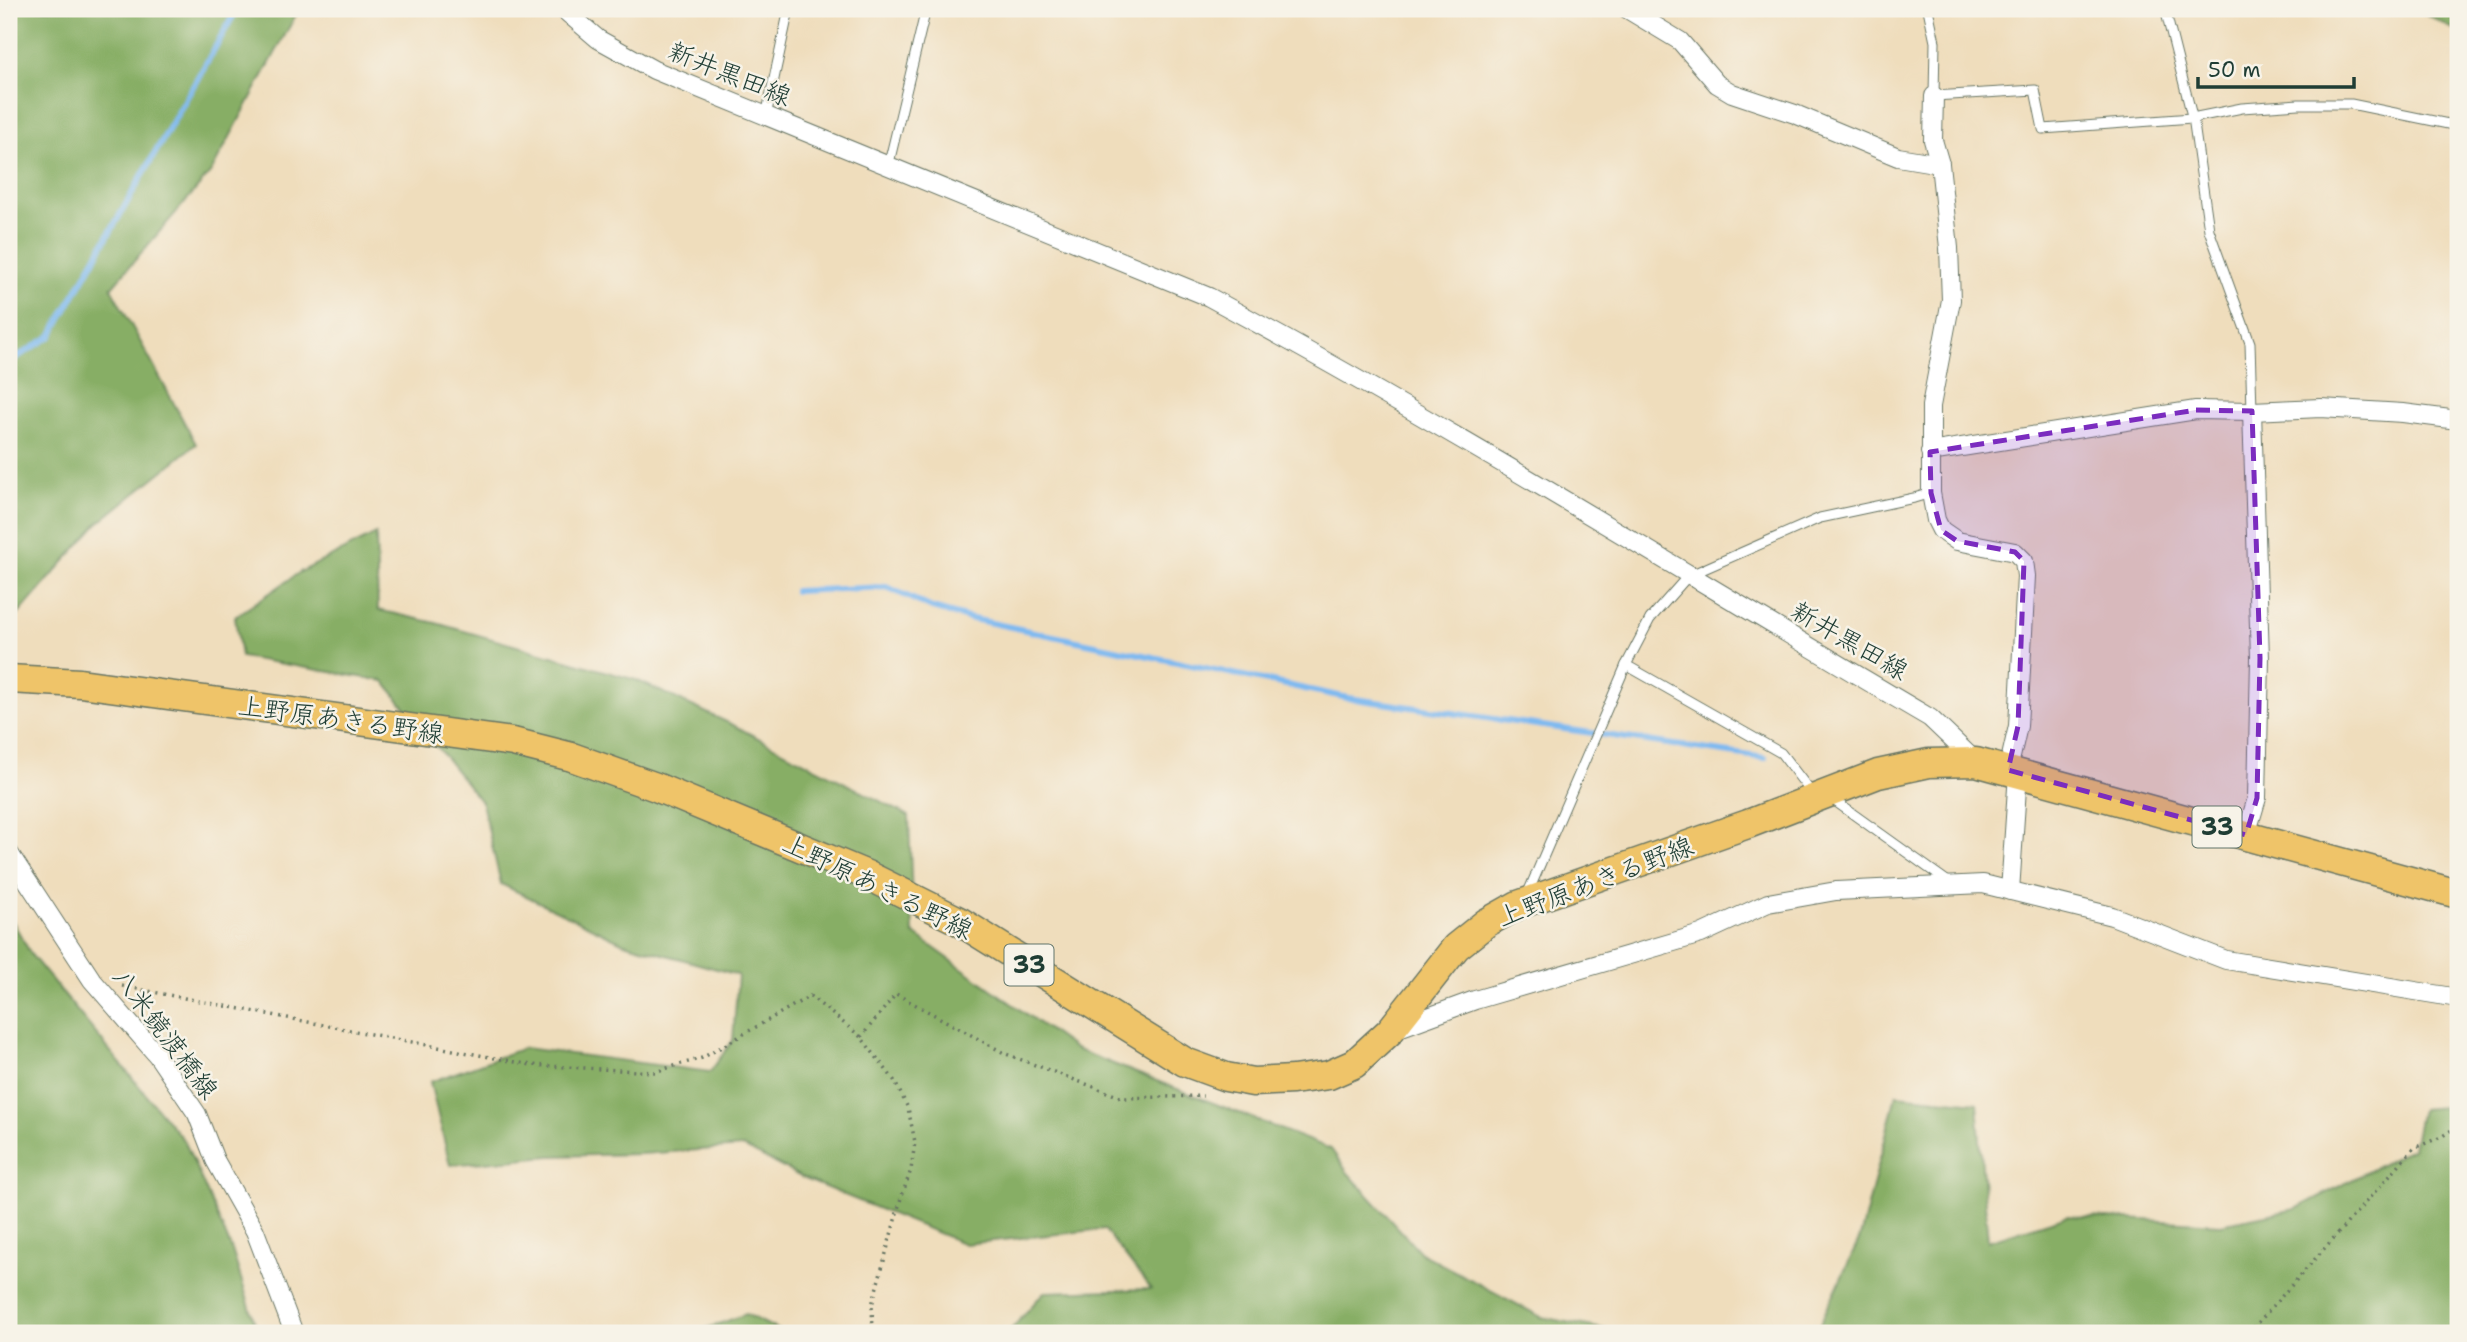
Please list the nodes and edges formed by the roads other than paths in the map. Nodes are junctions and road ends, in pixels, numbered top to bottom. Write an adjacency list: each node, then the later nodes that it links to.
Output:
1 (563, 9): 8 (street, 新井黒田線)
2 (789, 9): 8 (lane)
3 (926, 9): 12 (lane)
4 (1627, 9): 11 (street)
5 (1928, 9): 7 (lane)
6 (2165, 9): 9 (lane)
7 (1934, 96): 9 (lane); 11 (street)
8 (766, 116): 12 (street, 新井黒田線)
9 (2192, 118): 10 (lane); 13 (lane)
10 (2458, 127)
11 (1940, 164): 15 (street)
12 (888, 167): 17 (street, 新井黒田線)
13 (2252, 411): 14 (street); 15 (street); 23 (street)
14 (2458, 420)
15 (1930, 452): 16 (street)
16 (1931, 493): 17 (lane); 21 (street)
17 (1688, 576): 18 (lane); 20 (street, 新井黒田線)
18 (1626, 665): 22 (lane); 28 (lane)
19 (9, 679): 30 (main road, 上野原あきる野線 / 33)
20 (1976, 762): 21 (main road, 上野原あきる野線 / 33); 22 (main road, 上野原あきる野線 / 33)
21 (2013, 771): 23 (main road, 上野原あきる野線 / 33); 26 (street)
22 (1819, 795): 25 (lane); 28 (main road, 上野原あきる野線 / 33)
23 (2246, 835): 27 (main road, 上野原あきる野線 / 33)
24 (9, 853): 31 (street, 八米鏡渡橋線)
25 (1956, 887): 26 (street); 30 (street)
26 (2010, 891): 29 (street)
27 (2458, 894)
28 (1524, 903): 30 (main road, 上野原あきる野線 / 33)
29 (2458, 998)
30 (1390, 1031)
31 (294, 1333)

